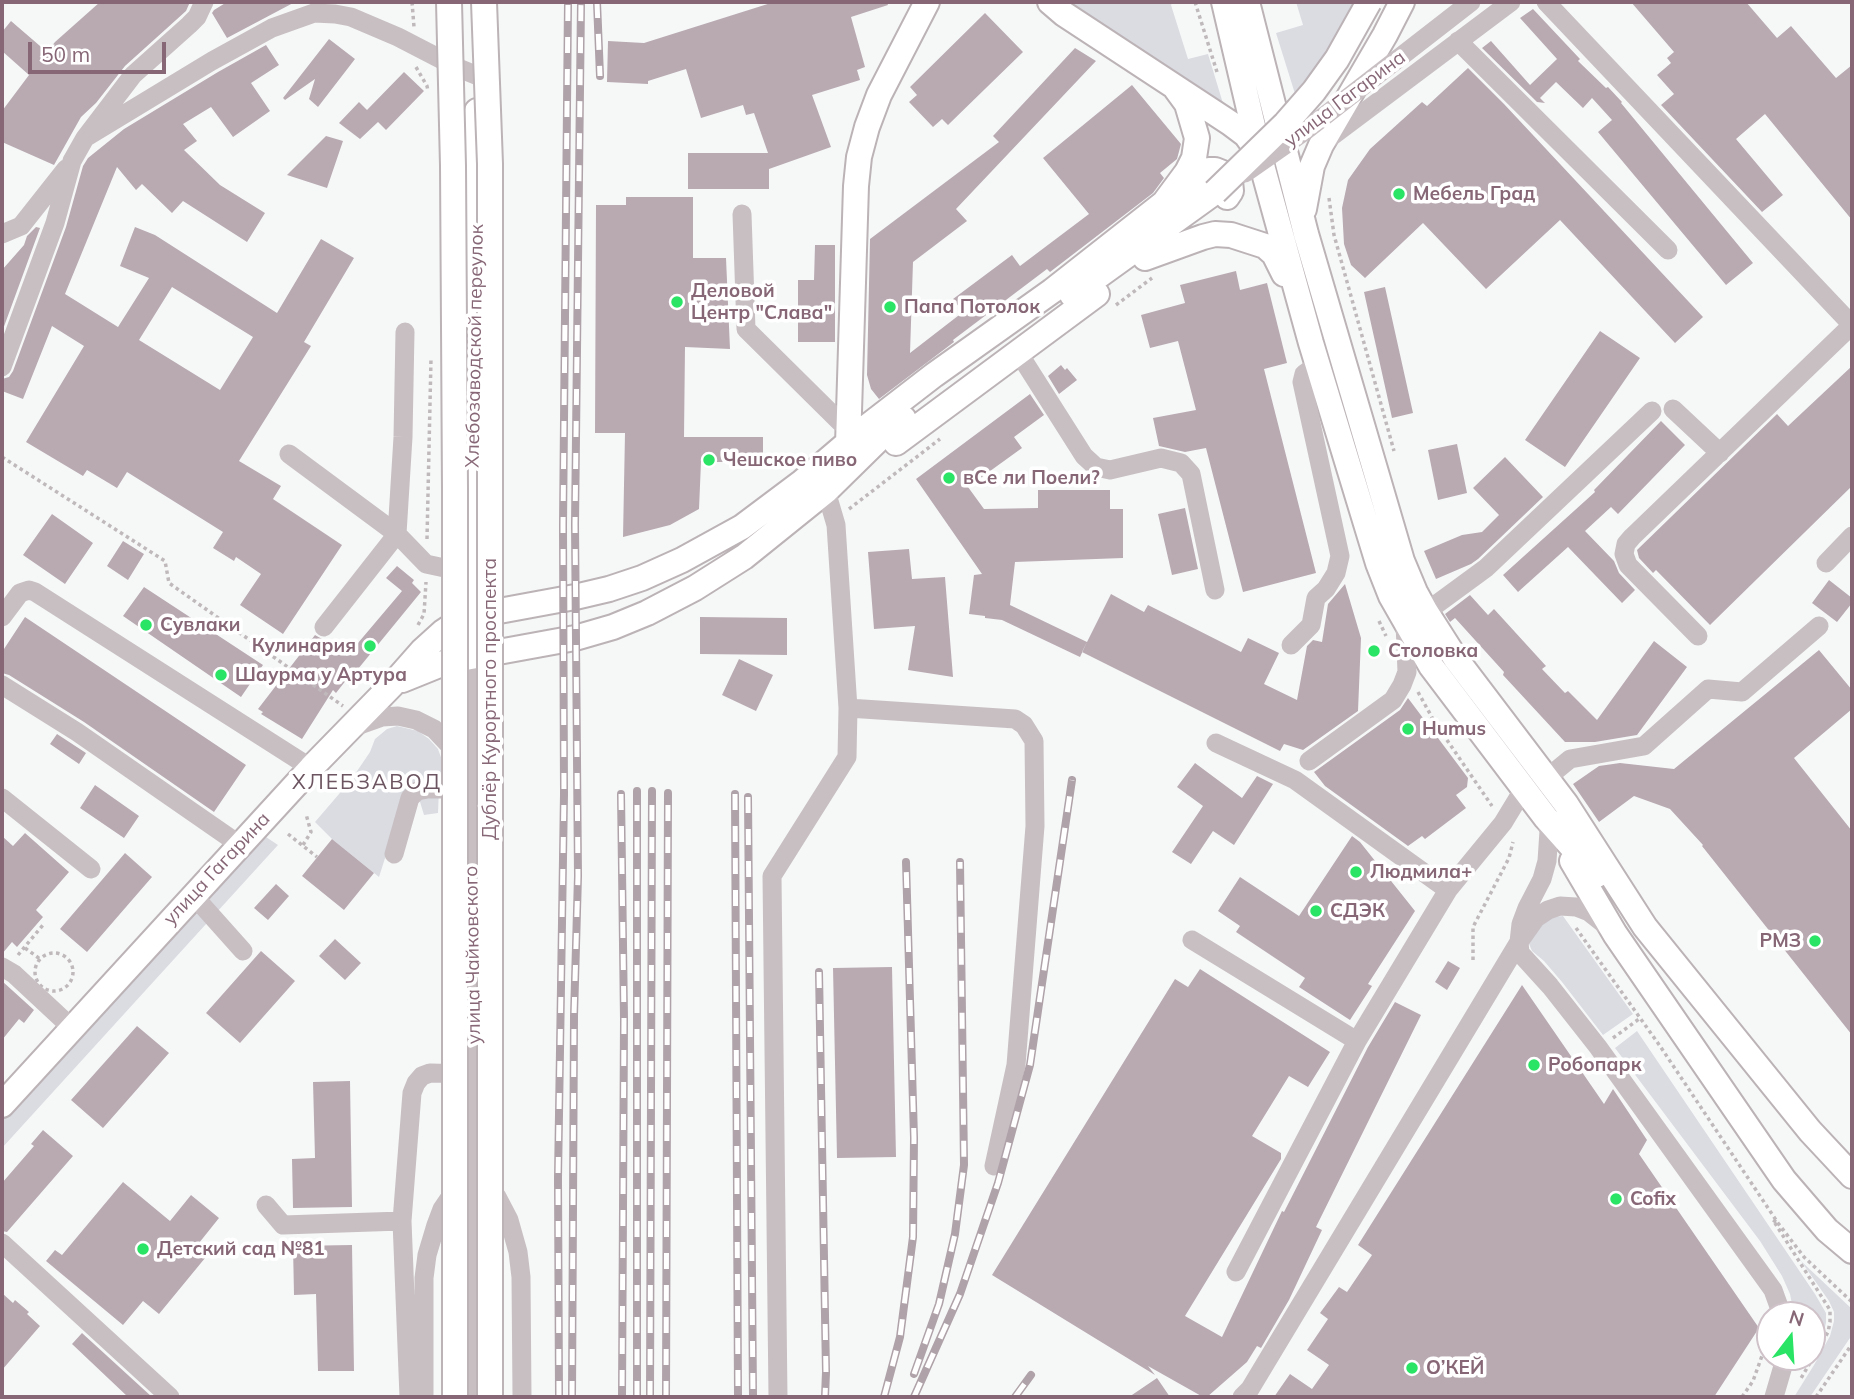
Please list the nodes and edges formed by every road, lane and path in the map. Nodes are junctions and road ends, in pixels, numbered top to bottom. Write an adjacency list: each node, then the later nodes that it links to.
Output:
1 (204, 2): 18 (street)
2 (449, 2): 110 (main road, Дублёр Курортного проспекта, bridge)
3 (927, 2): 37 (main road)
4 (1050, 2): 17 (main road)
5 (1195, 2): 16 (path)
6 (1224, 2): 21 (main road)
7 (1247, 2): 27 (main road)
8 (1368, 2): 23 (main road, bridge)
9 (1402, 2): 19 (main road)
10 (1471, 2): 23 (street, улица Гагарина, bridge)
11 (1511, 2): 14 (street)
12 (1546, 2): 30 (street)
13 (481, 6): 15 (main road, Хлебозаводской переулок); 112 (main road, Дублёр Курортного проспекта, bridge)
14 (1458, 41): 19 (street); 28 (street)
15 (478, 76): 18 (street); 46 (main road, Хлебозаводской переулок)
16 (1219, 78)
17 (1176, 89): 21 (main road); 24 (main road)
18 (85, 138): 20 (street)
19 (1321, 145): 27 (main road)
20 (72, 161): 26 (street); 34 (street)
21 (1263, 169): 33 (main road)
22 (1331, 190): 38 (path)
23 (1215, 192): 42 (main road)
24 (1164, 203): 29 (main road); 37 (main road, улица Гагарина)
25 (742, 214): 37 (street)
26 (2, 234)
27 (1306, 234): 49 (main road)
28 (1668, 250)
29 (1145, 258): 32 (main road); 33 (main road)
30 (1852, 325): 39 (street)
31 (405, 332): 43 (street)
32 (1018, 352): 42 (main road); 47 (street)
33 (1314, 353): 49 (main road); 54 (street)
34 (2, 367)
35 (1673, 409): 39 (street)
36 (1652, 411): 49 (street)
37 (849, 434): 48 (main road, улица Гагарина)
38 (1394, 451)
39 (1720, 453): 53 (street)
40 (289, 454): 43 (street)
41 (2, 457): 59 (path)
42 (833, 485): 55 (main road); 58 (street)
43 (397, 534): 46 (street); 51 (street)
44 (1852, 536): 45 (street)
45 (1826, 563)
46 (472, 574): 48 (main road, Хлебозаводской переулок)
47 (1215, 590)
48 (472, 616): 55 (main road, улица Чайковского); 57 (main road, улица Гагарина)
49 (1415, 616): 61 (street); 63 (main road); 65 (main road)
50 (2, 617): 62 (street)
51 (324, 626)
52 (1819, 626): 63 (street)
53 (1698, 636)
54 (1291, 645)
55 (471, 656): 57 (main road); 64 (street, улица Чайковского)
56 (2, 685): 70 (street)
57 (392, 685): 59 (main road, улица Гагарина)
58 (848, 708): 93 (street); 114 (street)
59 (355, 723): 62 (main road, улица Гагарина); 64 (street)
60 (1216, 743): 75 (street)
61 (1309, 761)
62 (311, 768): 70 (main road, улица Гагарина)
63 (1546, 778): 79 (main road)
64 (471, 785): 72 (street); 91 (street, улица Чайковского)
65 (1522, 786): 68 (main road); 75 (street)
66 (2, 798): 74 (street)
67 (306, 814): 71 (path)
68 (1546, 818): 79 (main road); 80 (main road); 82 (street)
69 (288, 834): 71 (path)
70 (240, 845): 76 (main road, улица Гагарина)
71 (303, 845): 73 (path)
72 (394, 854)
73 (317, 858)
74 (91, 869)
75 (1448, 890): 90 (street)
76 (193, 895): 84 (street); 89 (main road, улица Гагарина)
77 (1560, 906): 80 (street); 82 (street); 98 (path)
78 (43, 925): 83 (path)
79 (1645, 927): 95 (main road)
80 (1614, 933): 100 (main road)
81 (1192, 940): 90 (street)
82 (1519, 942): 102 (street); 115 (street)
83 (24, 947): 85 (path); 86 (path)
84 (243, 951)
85 (40, 960): 87 (path); 87 (path)
86 (4, 968): 89 (street)
87 (68, 985): 88 (path)
88 (74, 990)
89 (72, 1028): 92 (main road, улица Гагарина)
90 (1357, 1041): 101 (street)
91 (474, 1075): 94 (street, улица Чайковского); 97 (street)
92 (2, 1105)
93 (994, 1166)
94 (472, 1167): 109 (street); 111 (street, улица Чайковского); 113 (street)
95 (1849, 1173)
96 (266, 1205): 97 (street)
97 (402, 1221): 108 (street)
98 (1778, 1223): 103 (path); 106 (path)
99 (2, 1243): 107 (street)
100 (1852, 1251)
101 (1236, 1272)
102 (1777, 1301)
103 (1852, 1302)
104 (1852, 1344): 117 (path)
105 (1782, 1371): 116 (street)
106 (1797, 1386)
107 (170, 1397)
108 (409, 1397)
109 (424, 1397)
110 (455, 1397)
111 (472, 1397)
112 (490, 1397)
113 (522, 1397)
114 (778, 1397)
115 (1242, 1397)
116 (1774, 1397)
117 (1815, 1397)

